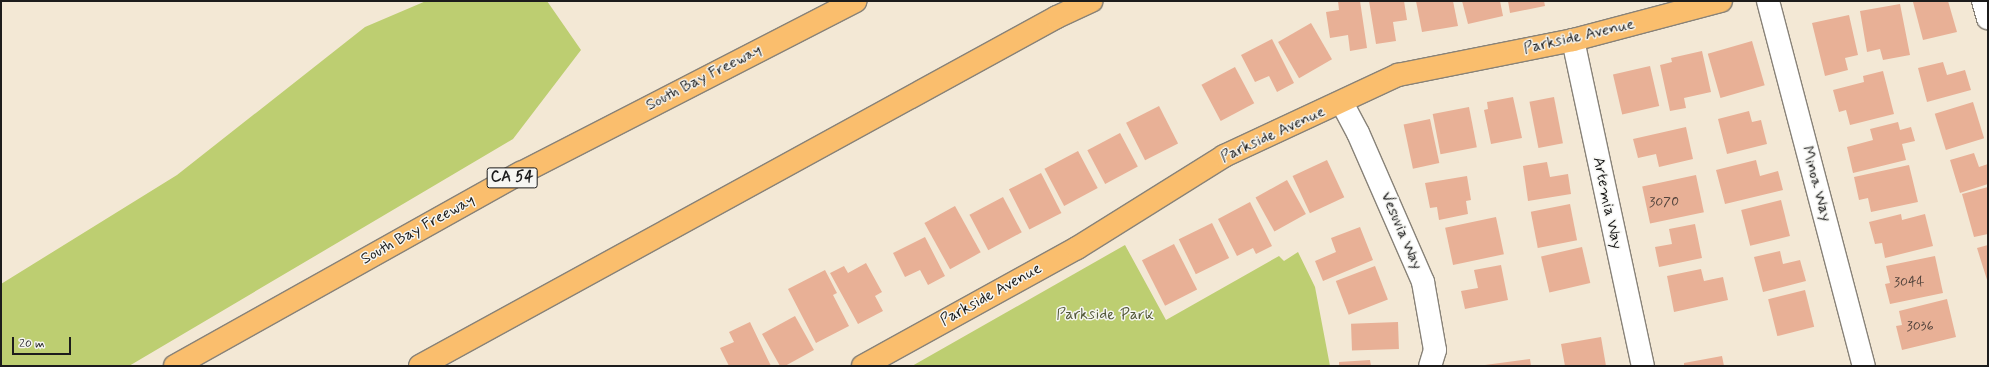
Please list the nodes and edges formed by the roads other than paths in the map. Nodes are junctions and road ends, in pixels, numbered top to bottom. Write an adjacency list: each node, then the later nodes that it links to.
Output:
1 (855, 1): 9 (main road, South Bay Freeway / CA 54)
2 (1092, 1): 10 (main road)
3 (1721, 1): 7 (main road, Parkside Avenue)
4 (1768, 1): 14 (street, Minoa Way)
5 (1983, 1): 6 (street)
6 (1988, 18)
7 (1572, 40): 8 (main road, Parkside Avenue); 13 (street, Artemia Way)
8 (1342, 103): 11 (main road, Parkside Avenue); 12 (street, Vesuvia Way)
9 (176, 366)
10 (420, 366)
11 (863, 366)
12 (1430, 366)
13 (1643, 366)
14 (1864, 366)

